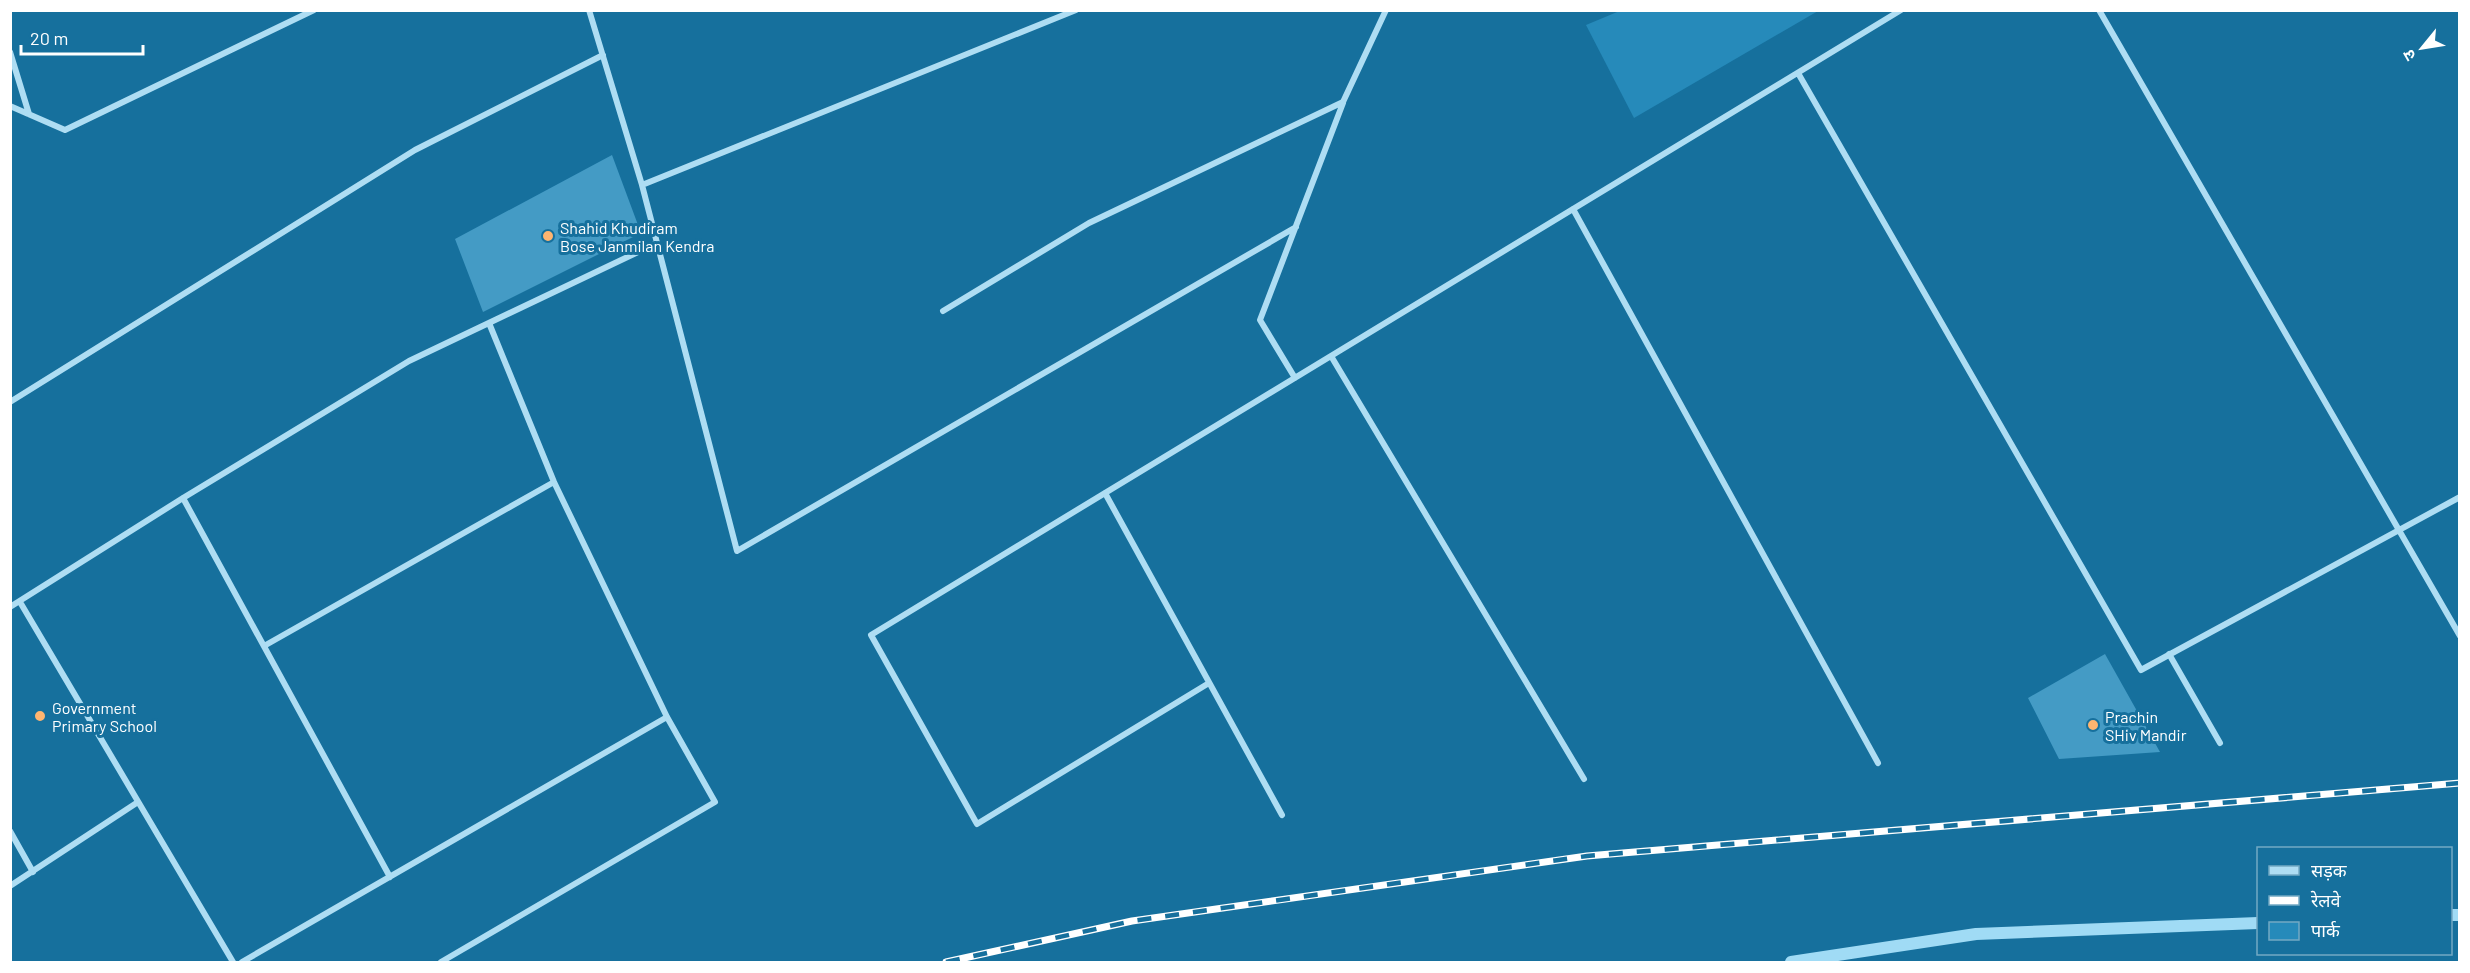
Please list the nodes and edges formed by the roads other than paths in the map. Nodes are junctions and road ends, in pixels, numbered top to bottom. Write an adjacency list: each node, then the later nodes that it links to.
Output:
1 (314, 10): 12 (street)
2 (589, 10): 8 (street)
3 (1076, 10): 13 (street)
4 (1386, 10): 10 (street)
5 (1900, 10): 9 (street)
6 (2099, 10): 26 (street)
7 (10, 52): 12 (street)
8 (603, 56): 13 (street); 21 (street)
9 (1798, 73): 14 (street); 31 (street)
10 (1343, 102): 15 (street); 17 (street)
11 (10, 106): 12 (street)
12 (29, 114)
13 (642, 185): 16 (street)
14 (1573, 209): 19 (street); 35 (street)
15 (1296, 227): 16 (street); 20 (street)
16 (657, 243): 18 (street)
17 (943, 311)
18 (489, 323): 22 (street); 25 (street)
19 (1331, 356): 20 (street); 36 (street)
20 (1295, 378): 23 (street)
21 (10, 402)
22 (554, 482): 30 (street); 33 (street)
23 (1105, 493): 32 (street); 32 (street)
24 (2460, 497): 26 (street)
25 (183, 498): 27 (street); 30 (street)
26 (2398, 531): 29 (street); 31 (street)
27 (20, 602): 28 (street); 37 (street)
28 (10, 608)
29 (2460, 636)
30 (264, 646): 41 (street)
31 (2169, 654): 34 (street)
32 (1209, 683): 38 (street)
33 (667, 717): 41 (street); 45 (street)
34 (2220, 743)
35 (1878, 763)
36 (1584, 779)
37 (138, 802): 40 (street); 43 (street)
38 (1282, 815)
39 (10, 831): 40 (street)
40 (33, 872): 42 (street)
41 (390, 877): 44 (street)
42 (10, 886)
43 (233, 963)
44 (242, 963)
45 (441, 963)

